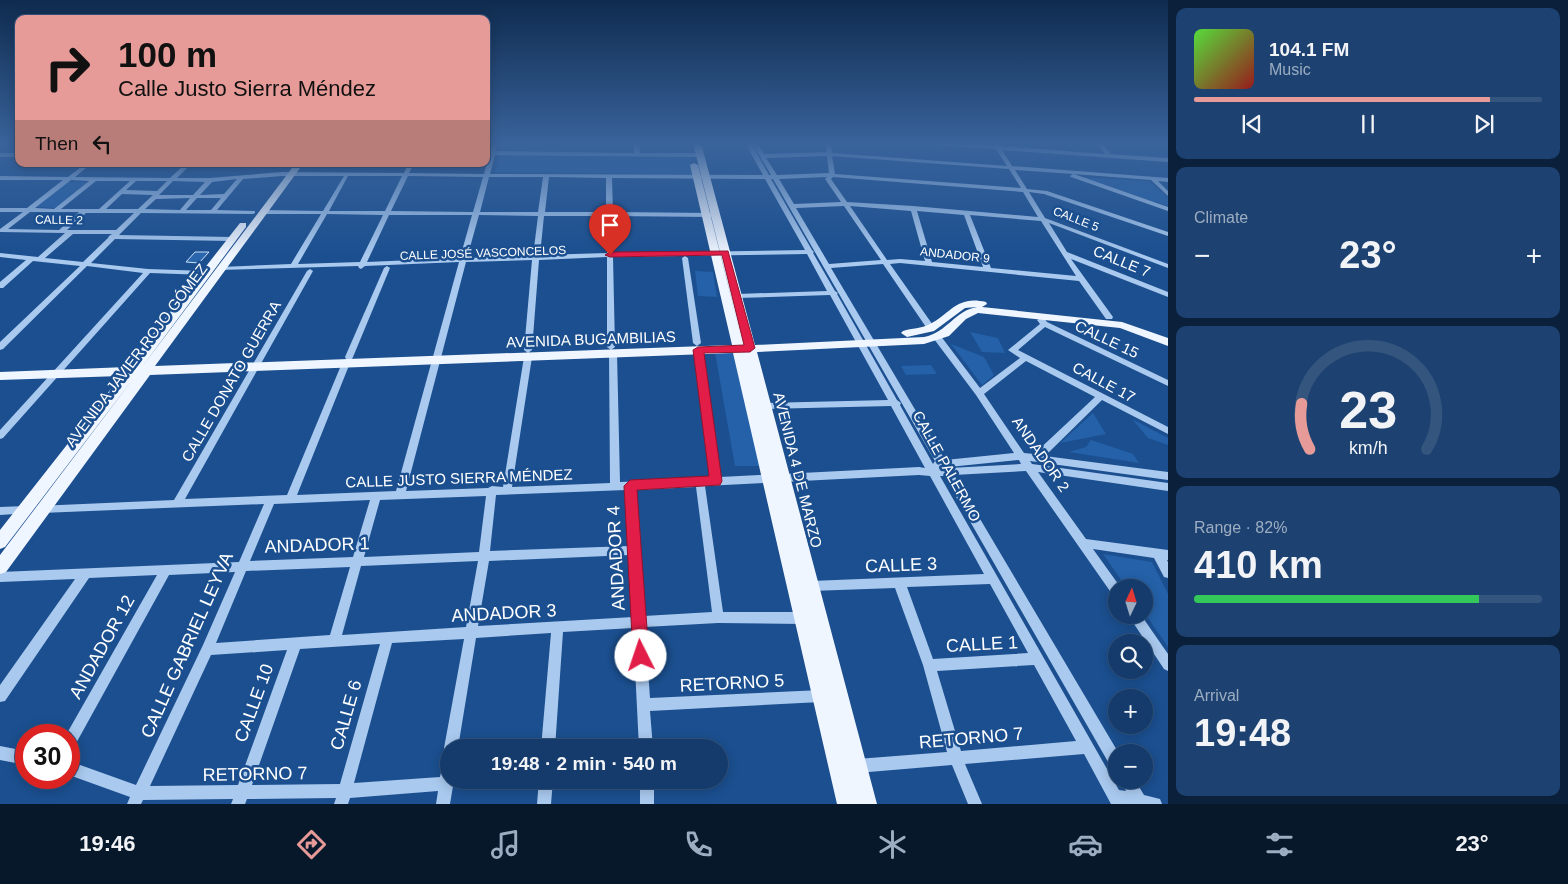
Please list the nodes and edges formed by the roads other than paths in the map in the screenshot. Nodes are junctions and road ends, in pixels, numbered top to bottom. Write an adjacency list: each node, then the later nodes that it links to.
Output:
1 (171, 180): 24 (street)
2 (210, 180): 25 (street)
3 (67, 181): 33 (street)
4 (93, 181): 32 (street)
5 (133, 181): 21 (street)
6 (239, 181): 26 (street)
7 (281, 181): 39 (main road, AVENIDA JAVIER ROJO GÓMEZ)
8 (344, 181): 40 (street)
9 (403, 181): 41 (street)
10 (485, 181): 43 (street)
11 (545, 181): 44 (street)
12 (609, 181): 45 (street)
13 (703, 181): 46 (main road, AVENIDA 4 DE MARZO)
14 (773, 181): 28 (street, CALLE PALERMO)
15 (773, 181): 56 (street, CALLE PALERMO)
16 (832, 181): 27 (street, ANDADOR 2)
17 (876, 181): 22 (street)
18 (1018, 181): 22 (street)
19 (1086, 181): 30 (street)
20 (1155, 181): 23 (street)
21 (120, 192): 24 (street); 35 (street)
22 (1026, 192): 47 (street); 51 (street); 53 (street)
23 (1168, 194)
24 (157, 195): 25 (street); 36 (street)
25 (195, 196): 26 (street); 37 (street)
26 (225, 196): 38 (street)
27 (846, 204): 28 (street, CALLE 5); 29 (street, CALLE 5); 65 (street, ANDADOR 2)
28 (792, 206): 55 (street, CALLE PALERMO)
29 (913, 208): 42 (street, CALLE 5); 67 (street)
30 (1168, 209)
31 (0, 210): 33 (street)
32 (56, 210): 33 (street); 34 (street)
33 (29, 211): 48 (street)
34 (84, 211): 35 (street); 49 (street)
35 (100, 211): 36 (street)
36 (140, 211): 37 (street); 52 (street)
37 (181, 212): 38 (street)
38 (212, 212): 39 (street)
39 (258, 212): 40 (street); 54 (main road, AVENIDA JAVIER ROJO GÓMEZ); 74 (main road, AVENIDA JAVIER ROJO GÓMEZ)
40 (326, 212): 41 (street); 69 (street)
41 (388, 213): 43 (street); 72 (street)
42 (966, 213): 47 (street, CALLE 5); 75 (street)
43 (474, 214): 44 (street); 66 (street)
44 (540, 214): 45 (street); 64 (street)
45 (608, 215): 46 (street); 60 (street)
46 (711, 215): 57 (main road, AVENIDA 4 DE MARZO)
47 (1043, 219): 58 (street); 71 (street, CALLE 5)
48 (1, 232): 49 (street, CALLE 2)
49 (60, 232): 50 (street, CALLE 2)
50 (71, 232): 52 (street, CALLE 2); 63 (street)
51 (1168, 234)
52 (114, 235): 54 (street); 68 (street)
53 (1168, 238)
54 (232, 239): 78 (main road, AVENIDA JAVIER ROJO GÓMEZ)
55 (819, 252): 56 (street, CALLE JOSÉ VASCONCELOS); 70 (street, CALLE PALERMO)
56 (808, 253): 57 (street, CALLE JOSÉ VASCONCELOS); 82 (street, CALLE PALERMO)
57 (725, 254): 60 (street, CALLE JOSÉ VASCONCELOS); 62 (street, CALLE JOSÉ VASCONCELOS); 84 (main road, AVENIDA 4 DE MARZO); 92 (main road, AVENIDA 4 DE MARZO)
58 (1066, 254): 79 (street); 83 (street, CALLE 7)
59 (0, 255): 61 (street)
60 (610, 257): 62 (street, CALLE JOSÉ VASCONCELOS); 64 (street, CALLE JOSÉ VASCONCELOS); 95 (street)
61 (32, 258): 63 (street); 80 (street)
62 (685, 258): 94 (street)
63 (40, 259): 68 (street)
64 (536, 260): 66 (street, CALLE JOSÉ VASCONCELOS); 96 (street)
65 (885, 261): 67 (street, ANDADOR 9); 70 (street, ANDADOR 9); 88 (street, ANDADOR 2)
66 (462, 262): 72 (street, CALLE JOSÉ VASCONCELOS); 73 (street, CALLE JOSÉ VASCONCELOS); 97 (street)
67 (929, 263): 75 (street, ANDADOR 9)
68 (84, 264): 76 (street); 93 (street)
69 (293, 266): 72 (street, CALLE JOSÉ VASCONCELOS); 74 (street, CALLE JOSÉ VASCONCELOS)
70 (828, 266): 81 (street, CALLE PALERMO)
71 (1168, 266)
72 (361, 267): 73 (street, CALLE JOSÉ VASCONCELOS); 77 (street, CALLE JOSÉ VASCONCELOS)
73 (387, 268): 99 (street)
74 (224, 269): 77 (street, CALLE JOSÉ VASCONCELOS); 101 (main road, AVENIDA JAVIER ROJO GÓMEZ)
75 (988, 270): 79 (street, ANDADOR 9)
76 (148, 271): 78 (street); 103 (street)
77 (310, 271): 100 (street, CALLE DONATO GUERRA)
78 (206, 273): 101 (main road, AVENIDA JAVIER ROJO GÓMEZ)
79 (1080, 279): 85 (street)
80 (0, 286)
81 (842, 292): 82 (street); 90 (street, CALLE PALERMO)
82 (831, 293): 84 (street); 90 (street, CALLE PALERMO)
83 (1168, 295)
84 (737, 296): 92 (main road, AVENIDA 4 DE MARZO)
85 (1109, 317): 86 (main road); 89 (main road)
86 (1091, 318): 87 (main road); 88 (main road); 91 (main road)
87 (1041, 320): 88 (main road); 98 (street, CALLE 17); 105 (street, CALLE 15)
88 (934, 333): 90 (main road, AVENIDA BUGAMBILIAS); 106 (street, ANDADOR 2)
89 (1168, 336)
90 (864, 341): 92 (main road, AVENIDA BUGAMBILIAS); 108 (street, CALLE PALERMO); 109 (street, CALLE PALERMO)
91 (1168, 342)
92 (743, 345): 94 (main road, AVENIDA BUGAMBILIAS); 110 (main road, AVENIDA 4 DE MARZO); 119 (main road, AVENIDA 4 DE MARZO)
93 (0, 347)
94 (698, 347): 95 (main road, AVENIDA BUGAMBILIAS); 120 (street)
95 (612, 350): 96 (main road, AVENIDA BUGAMBILIAS); 122 (street)
96 (528, 353): 97 (main road, AVENIDA BUGAMBILIAS); 126 (street)
97 (438, 356): 99 (main road, AVENIDA BUGAMBILIAS); 127 (street)
98 (1026, 357): 106 (street); 107 (street, CALLE 17)
99 (347, 360): 100 (main road, AVENIDA BUGAMBILIAS); 130 (street)
100 (257, 363): 101 (main road, AVENIDA BUGAMBILIAS); 131 (street, CALLE DONATO GUERRA)
101 (141, 368): 103 (main road, AVENIDA BUGAMBILIAS); 132 (main road, AVENIDA JAVIER ROJO GÓMEZ); 133 (main road, AVENIDA JAVIER ROJO GÓMEZ)
102 (0, 369): 103 (main road, AVENIDA BUGAMBILIAS)
103 (59, 371): 104 (main road, AVENIDA BUGAMBILIAS); 112 (street)
104 (0, 376)
105 (1168, 383)
106 (979, 393): 113 (street, ANDADOR 2)
107 (1101, 396): 111 (street, CALLE 17); 114 (street)
108 (907, 402): 109 (street); 116 (street, CALLE PALERMO)
109 (893, 403): 110 (street); 117 (street, CALLE PALERMO)
110 (765, 406): 119 (main road, AVENIDA 4 DE MARZO)
111 (1168, 431)
112 (0, 436)
113 (1021, 456): 114 (street); 115 (street, ANDADOR 2); 116 (street)
114 (1037, 458): 118 (street)
115 (1030, 467): 116 (street); 124 (street); 136 (street, ANDADOR 2)
116 (945, 468): 117 (street, CALLE JUSTO SIERRA MÉNDEZ); 172 (street, CALLE PALERMO)
117 (931, 469): 119 (street, CALLE JUSTO SIERRA MÉNDEZ); 147 (street, CALLE PALERMO)
118 (1168, 476)
119 (776, 478): 120 (street, CALLE JUSTO SIERRA MÉNDEZ); 150 (main road, AVENIDA 4 DE MARZO); 152 (main road, AVENIDA 4 DE MARZO)
120 (716, 481): 121 (street, CALLE JUSTO SIERRA MÉNDEZ)
121 (700, 482): 123 (street, CALLE JUSTO SIERRA MÉNDEZ); 151 (street)
122 (615, 486): 123 (street, CALLE JUSTO SIERRA MÉNDEZ); 126 (street, CALLE JUSTO SIERRA MÉNDEZ)
123 (630, 486): 137 (street, ANDADOR 4)
124 (1168, 487)
125 (492, 490): 126 (street, CALLE JUSTO SIERRA MÉNDEZ); 127 (street, CALLE JUSTO SIERRA MÉNDEZ); 139 (street)
126 (507, 490)
127 (400, 495): 128 (street, CALLE JUSTO SIERRA MÉNDEZ)
128 (376, 496): 130 (street, CALLE JUSTO SIERRA MÉNDEZ); 140 (street)
129 (271, 500): 130 (street, CALLE JUSTO SIERRA MÉNDEZ); 131 (street, CALLE JUSTO SIERRA MÉNDEZ); 141 (street, CALLE GABRIEL LEYVA)
130 (290, 500)
131 (176, 504): 132 (street, CALLE JUSTO SIERRA MÉNDEZ)
132 (43, 509): 133 (street, CALLE JUSTO SIERRA MÉNDEZ); 142 (main road, AVENIDA JAVIER ROJO GÓMEZ)
133 (24, 510): 134 (street, CALLE JUSTO SIERRA MÉNDEZ); 135 (main road, AVENIDA JAVIER ROJO GÓMEZ)
134 (0, 511)
135 (0, 542)
136 (1084, 543): 138 (street); 148 (street, ANDADOR 2)
137 (634, 550): 139 (street, ANDADOR 1); 153 (street, ANDADOR 4)
138 (1163, 554): 144 (street)
139 (484, 556): 140 (street, ANDADOR 1); 156 (street)
140 (356, 561): 141 (street, ANDADOR 1); 158 (street)
141 (242, 565): 143 (street, ANDADOR 1); 160 (street, CALLE GABRIEL LEYVA)
142 (0, 566)
143 (166, 570): 145 (street, ANDADOR 1); 167 (street, ANDADOR 12)
144 (1168, 572)
145 (86, 573): 146 (street, ANDADOR 1); 164 (street)
146 (0, 577)
147 (992, 579): 149 (street, CALLE 3); 161 (street, CALLE PALERMO)
148 (1109, 579)
149 (899, 582): 150 (street, CALLE 3); 162 (street)
150 (811, 586): 176 (main road, AVENIDA 4 DE MARZO)
151 (718, 617): 152 (street, ANDADOR 3); 153 (street, ANDADOR 3)
152 (803, 618): 165 (main road, AVENIDA 4 DE MARZO)
153 (639, 623): 155 (street, ANDADOR 3); 166 (street, ANDADOR 4)
154 (1140, 624): 163 (street)
155 (557, 628): 156 (street, ANDADOR 3); 169 (street)
156 (471, 633): 157 (street, ANDADOR 3); 168 (street)
157 (388, 637): 158 (street, ANDADOR 3); 183 (street, CALLE 6)
158 (335, 640): 159 (street, ANDADOR 3)
159 (296, 643): 160 (street, ANDADOR 3); 185 (street, CALLE 10)
160 (207, 649): 184 (street, CALLE GABRIEL LEYVA)
161 (1037, 659): 162 (street, CALLE 1); 171 (street, CALLE PALERMO)
162 (929, 665): 175 (street)
163 (1168, 665)
164 (0, 696)
165 (821, 696): 166 (street, RETORNO 5); 191 (main road, AVENIDA 4 DE MARZO)
166 (645, 704): 170 (street, ANDADOR 4)
167 (79, 724)
168 (453, 739)
169 (549, 739)
170 (646, 739)
171 (1087, 746): 175 (street, RETORNO 7); 186 (street, CALLE PALERMO)
172 (1108, 748)
173 (0, 754): 174 (street)
174 (15, 756)
175 (956, 758): 176 (street, RETORNO 7); 193 (street)
176 (857, 766): 192 (main road, AVENIDA 4 DE MARZO)
177 (80, 773): 184 (street, RETORNO 7)
178 (440, 785): 183 (street, RETORNO 7)
179 (444, 789): 188 (street)
180 (545, 789): 189 (street)
181 (647, 789): 190 (street)
182 (1132, 789): 187 (street)
183 (343, 797): 185 (street, RETORNO 7)
184 (136, 799): 185 (street, RETORNO 7)
185 (240, 799)
186 (1117, 800): 187 (street)
187 (1140, 802): 194 (street)
188 (443, 804)
189 (544, 804)
190 (647, 804)
191 (847, 804)
192 (867, 804)
193 (974, 804)
194 (1155, 804)

